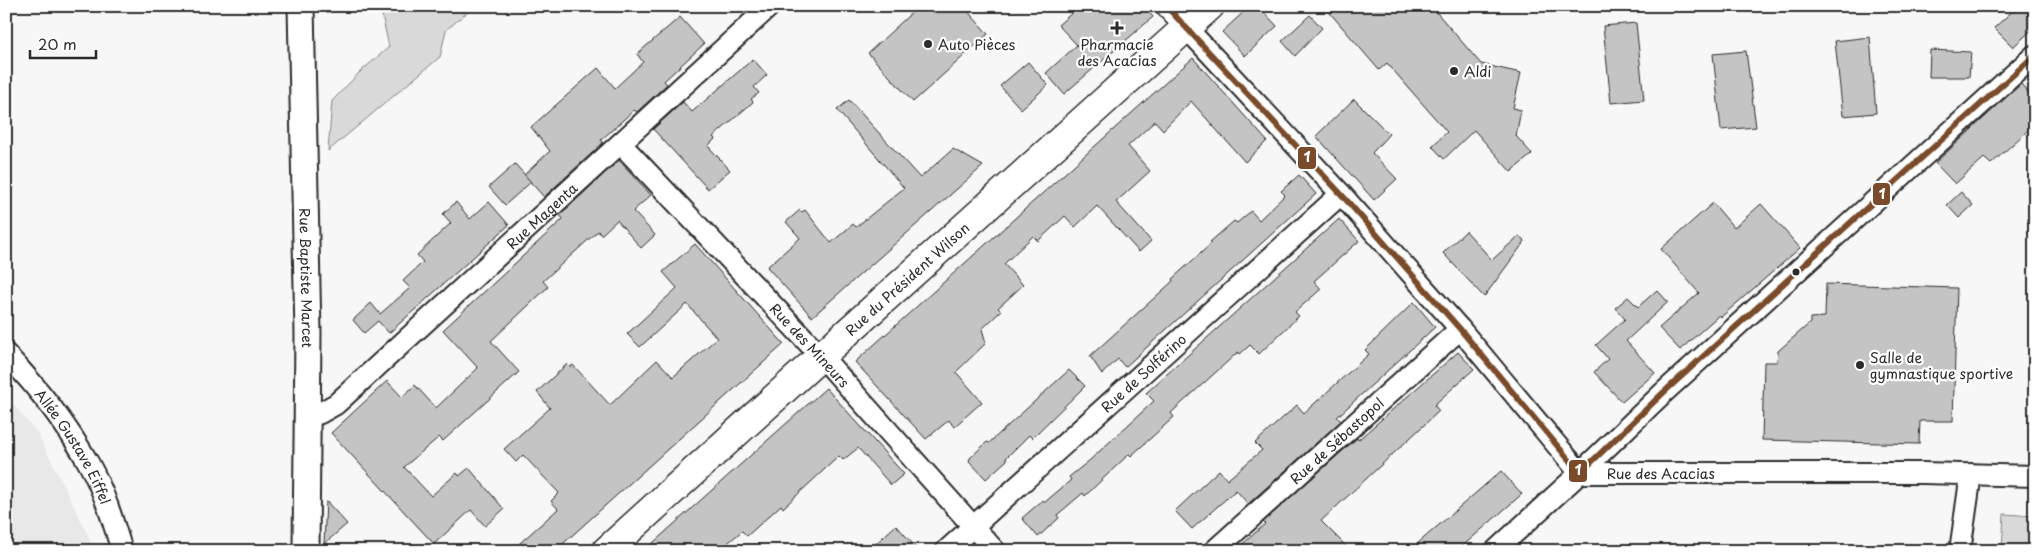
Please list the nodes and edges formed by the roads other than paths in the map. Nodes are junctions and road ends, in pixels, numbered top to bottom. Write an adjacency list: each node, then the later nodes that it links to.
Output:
1 (301, 6): 12 (street, Rue Baptiste Marcet)
2 (770, 6): 7 (street, Rue Magenta)
3 (1166, 6): 5 (street)
4 (1210, 6): 5 (main road, Rue du Président Wilson)
5 (1186, 28): 8 (street); 11 (main road, Rue du Président Wilson)
6 (2035, 55): 13 (street)
7 (621, 144): 11 (street, Rue des Mineurs); 12 (street, Rue Magenta)
8 (1341, 194): 9 (street); 16 (street, Rue de Solférino)
9 (1460, 329): 13 (street); 22 (street, Rue de Sébastopol)
10 (6, 354): 17 (street, Allée Gustave Eiffel)
11 (821, 356): 16 (street, Rue des Mineurs); 19 (main road, Rue du Président Wilson)
12 (308, 417): 18 (street, Rue Baptiste Marcet)
13 (1580, 473): 14 (street, Rue des Acacias); 23 (street)
14 (1971, 474): 15 (street, Rue des Acacias); 24 (street)
15 (2035, 476)
16 (972, 526): 20 (street, Rue de Solférino); 21 (street, Rue des Mineurs)
17 (122, 551)
18 (306, 551)
19 (606, 551)
20 (946, 551)
21 (995, 551)
22 (1214, 551)
23 (1496, 551)
24 (1960, 551)

